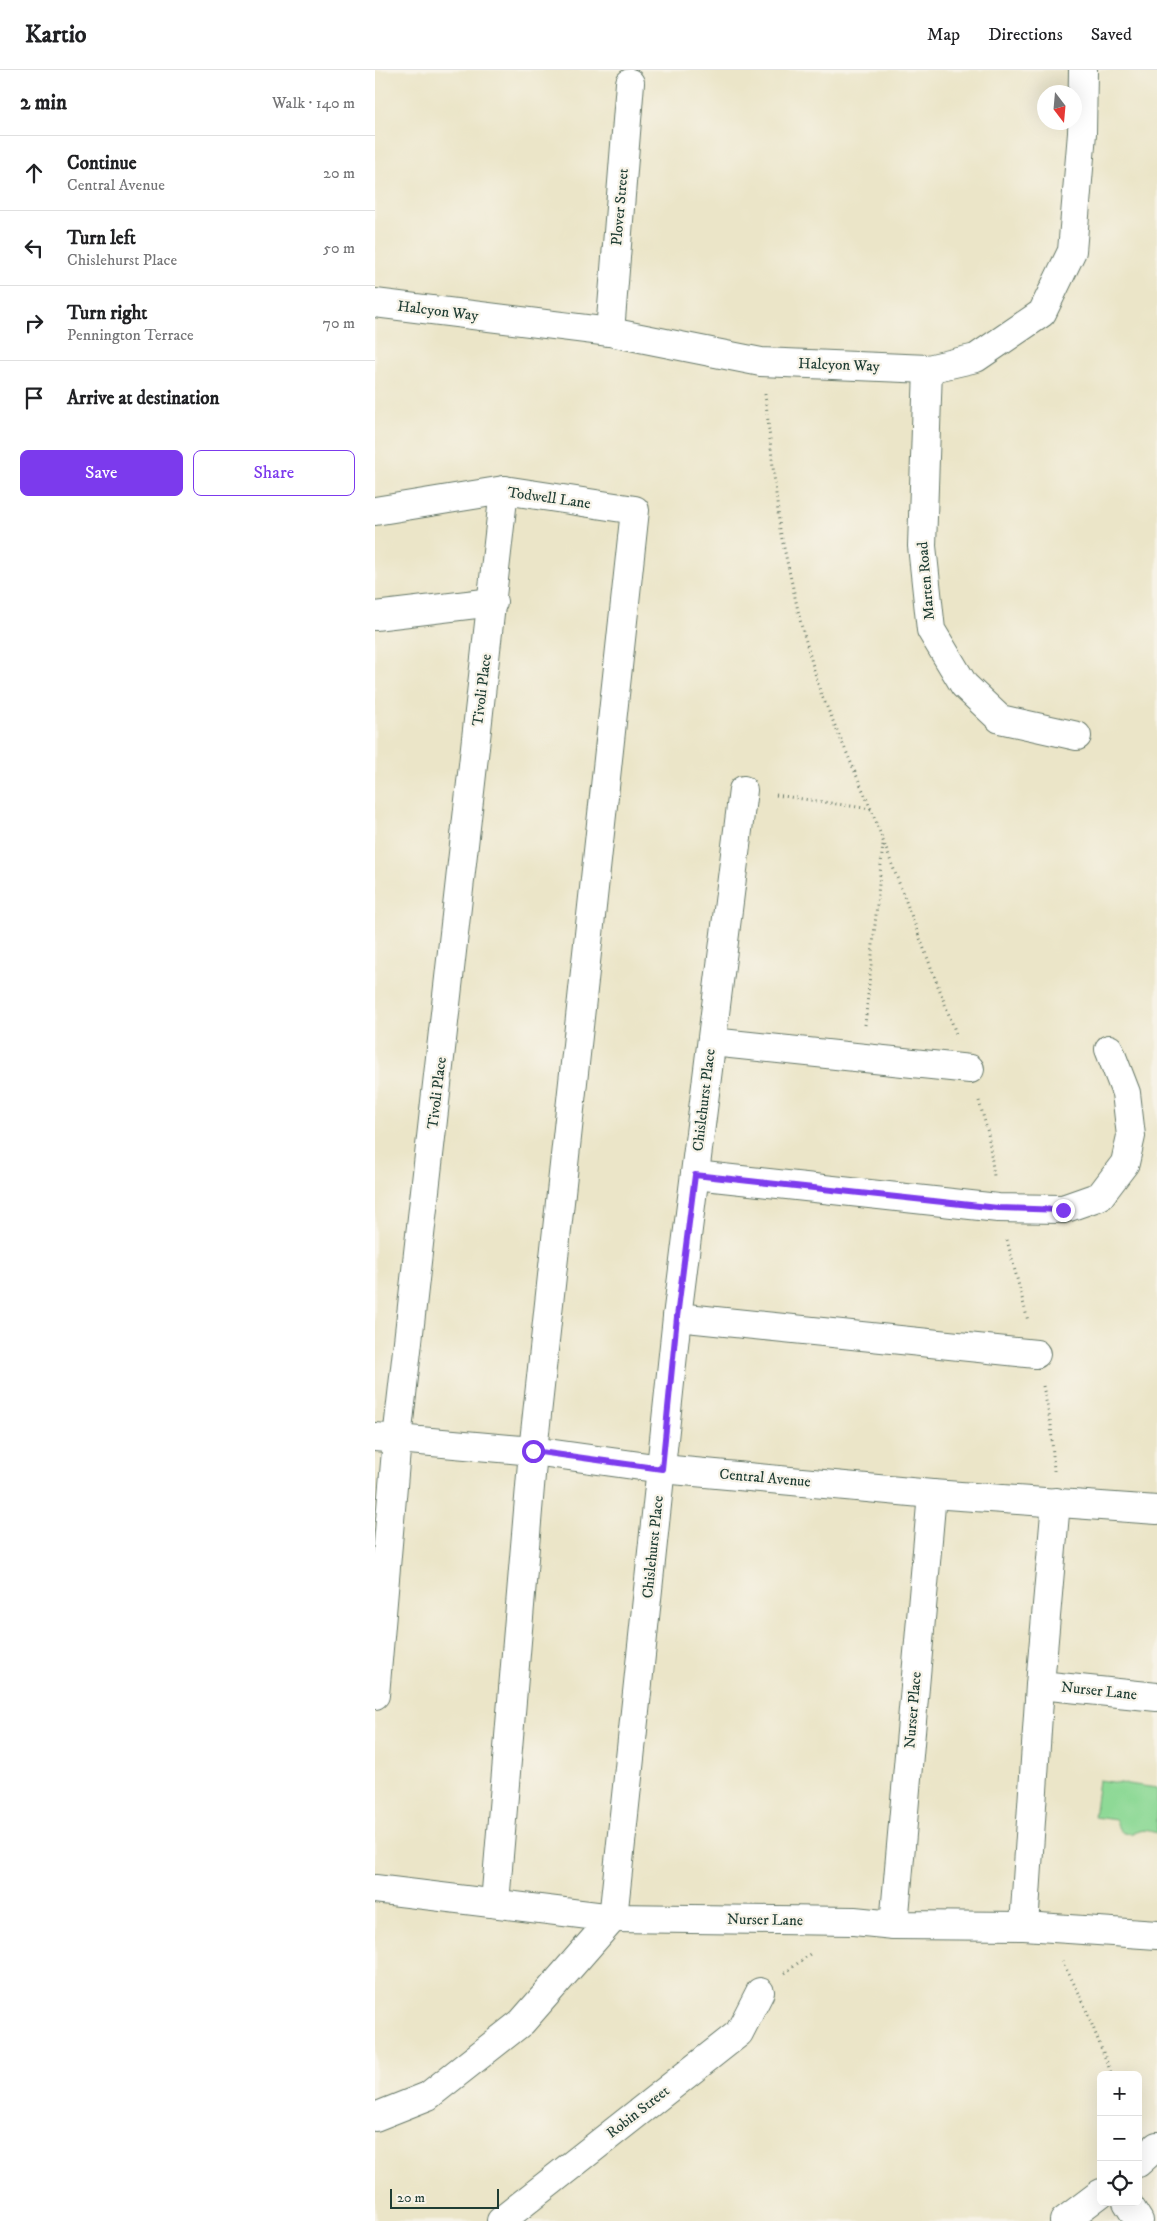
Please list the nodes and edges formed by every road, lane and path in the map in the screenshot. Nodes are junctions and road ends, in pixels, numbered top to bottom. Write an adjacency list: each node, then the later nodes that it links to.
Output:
1 (1083, 70): 6 (street, Halcyon Way)
2 (630, 83): 4 (street, Plover Street)
3 (375, 303): 4 (street, Halcyon Way)
4 (610, 332): 5 (street, Halcyon Way)
5 (761, 362): 6 (street, Halcyon Way); 13 (path)
6 (928, 369): 11 (street, Marten Road)
7 (504, 490): 8 (street, Todwell Lane); 9 (street, Tivoli Place); 24 (street, Todwell Lane)
8 (375, 511)
9 (493, 602): 10 (street); 23 (street, Tivoli Place)
10 (375, 616)
11 (1077, 736)
12 (743, 790): 13 (path); 15 (street, Chislehurst Place)
13 (871, 808): 14 (path)
14 (883, 841): 17 (path); 18 (path)
15 (712, 1042): 17 (street); 19 (street, Chislehurst Place)
16 (1109, 1049): 20 (street)
17 (861, 1058): 18 (street)
18 (970, 1069): 20 (path)
19 (695, 1175): 20 (street); 21 (street, Chislehurst Place)
20 (998, 1208): 22 (path)
21 (677, 1317): 22 (street); 25 (street, Chislehurst Place)
22 (1036, 1354): 27 (path)
23 (386, 1438): 24 (street, Central Avenue); 30 (street, Tivoli Place)
24 (533, 1451): 25 (street, Central Avenue); 33 (street)
25 (662, 1469): 26 (street, Central Avenue); 34 (street, Chislehurst Place)
26 (932, 1494): 27 (street, Central Avenue); 36 (street, Nurser Place)
27 (1057, 1502): 28 (street, Central Avenue); 29 (street)
28 (1157, 1510)
29 (1040, 1685): 31 (street, Nurser Lane); 37 (street)
30 (375, 1695)
31 (1157, 1697)
32 (375, 1889): 33 (street, Nurser Lane)
33 (495, 1904): 34 (street, Nurser Lane)
34 (613, 1918): 35 (street, Nurser Lane); 41 (street)
35 (854, 1921): 36 (street, Nurser Lane); 39 (path)
36 (894, 1925): 37 (street, Nurser Lane)
37 (1024, 1926): 38 (street, Nurser Lane); 40 (path)
38 (1157, 1935)
39 (760, 1992): 46 (street, Robin Street)
40 (1110, 2071)
41 (375, 2117)
42 (1157, 2146): 43 (street)
43 (1140, 2161)
44 (1097, 2196): 47 (street)
45 (1130, 2206): 48 (street)
46 (501, 2221)
47 (1064, 2221)
48 (1139, 2221)

